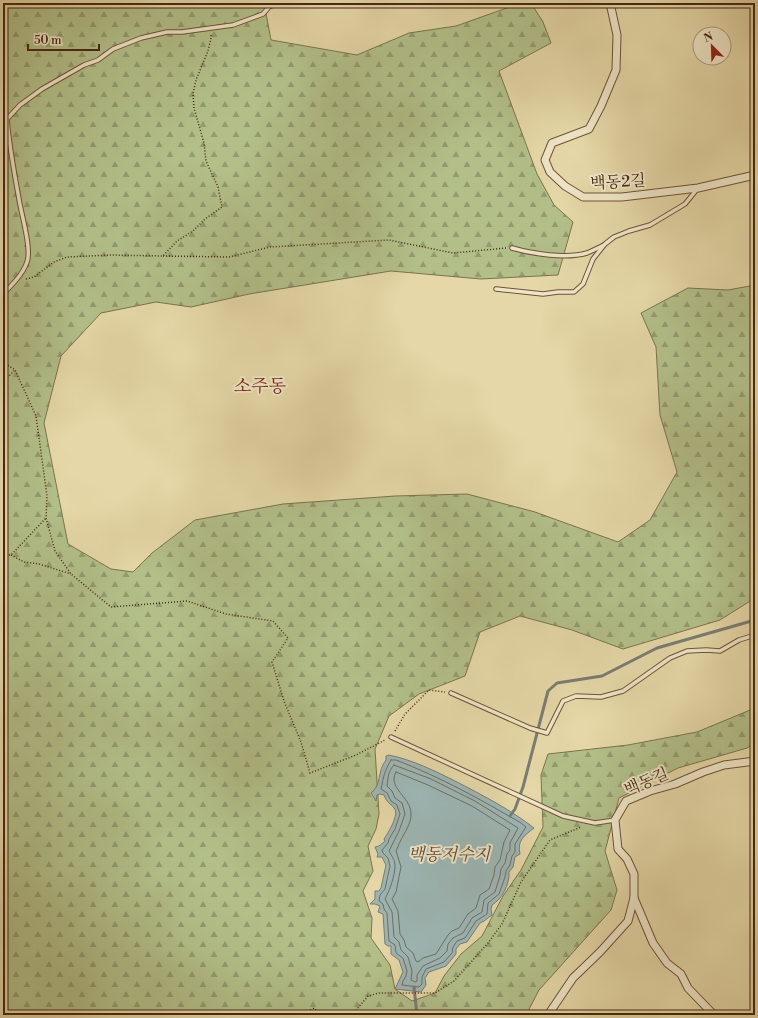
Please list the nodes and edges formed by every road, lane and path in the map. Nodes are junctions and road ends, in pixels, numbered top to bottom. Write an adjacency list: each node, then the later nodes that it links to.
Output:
1 (276, 3): 3 (lane)
2 (610, 3): 5 (street, 백동2길)
3 (209, 29): 8 (path); 9 (lane)
4 (755, 175): 5 (street, 백동2길)
5 (698, 188): 6 (lane)
6 (605, 244): 7 (lane); 10 (lane)
7 (512, 248): 8 (path)
8 (163, 256): 9 (path)
9 (14, 282): 11 (lane)
10 (496, 289)
11 (3, 294)
12 (3, 362): 13 (path)
13 (14, 370): 14 (path); 15 (path)
14 (3, 382)
15 (46, 518): 17 (path); 18 (path)
16 (3, 555): 17 (path)
17 (11, 555): 18 (path)
18 (71, 574): 21 (path)
19 (755, 635): 20 (lane)
20 (451, 693): 21 (path)
21 (391, 737): 23 (lane)
22 (755, 760): 23 (street, 백동길)
23 (615, 820): 25 (street)
24 (581, 828): 29 (path)
25 (634, 898): 30 (street); 31 (street)
26 (755, 1010): 32 (street)
27 (307, 1015): 28 (path)
28 (320, 1015)
29 (352, 1015)
30 (548, 1015)
31 (714, 1015)
32 (753, 1015)

